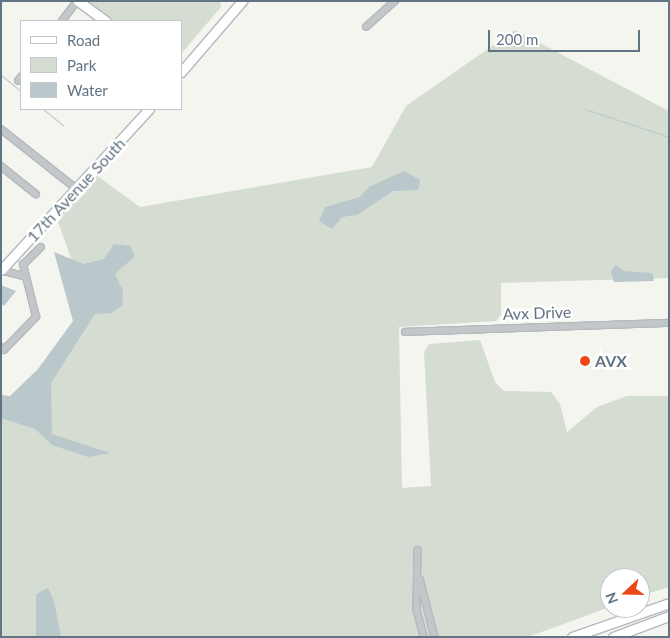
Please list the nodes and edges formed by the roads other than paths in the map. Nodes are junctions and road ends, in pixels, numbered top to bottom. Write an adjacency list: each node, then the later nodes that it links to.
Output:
1 (78, 1): 4 (street); 5 (street)
2 (242, 1): 7 (street)
3 (395, 1): 6 (street)
4 (63, 20)
5 (105, 20)
6 (366, 28)
7 (182, 71)
8 (148, 110): 11 (street, 17th Avenue South)
9 (1, 128): 11 (street)
10 (1, 166): 12 (street)
11 (77, 188): 14 (street, 17th Avenue South)
12 (36, 194)
13 (41, 247): 15 (street)
14 (1, 270): 15 (street)
15 (24, 276): 18 (street)
16 (669, 323): 17 (street, Avx Drive)
17 (405, 332)
18 (1, 347)
19 (418, 550): 20 (street)
20 (419, 575): 23 (street); 24 (street)
21 (669, 603): 25 (street)
22 (669, 616): 26 (street)
23 (424, 637)
24 (435, 637)
25 (572, 637)
26 (614, 637)

